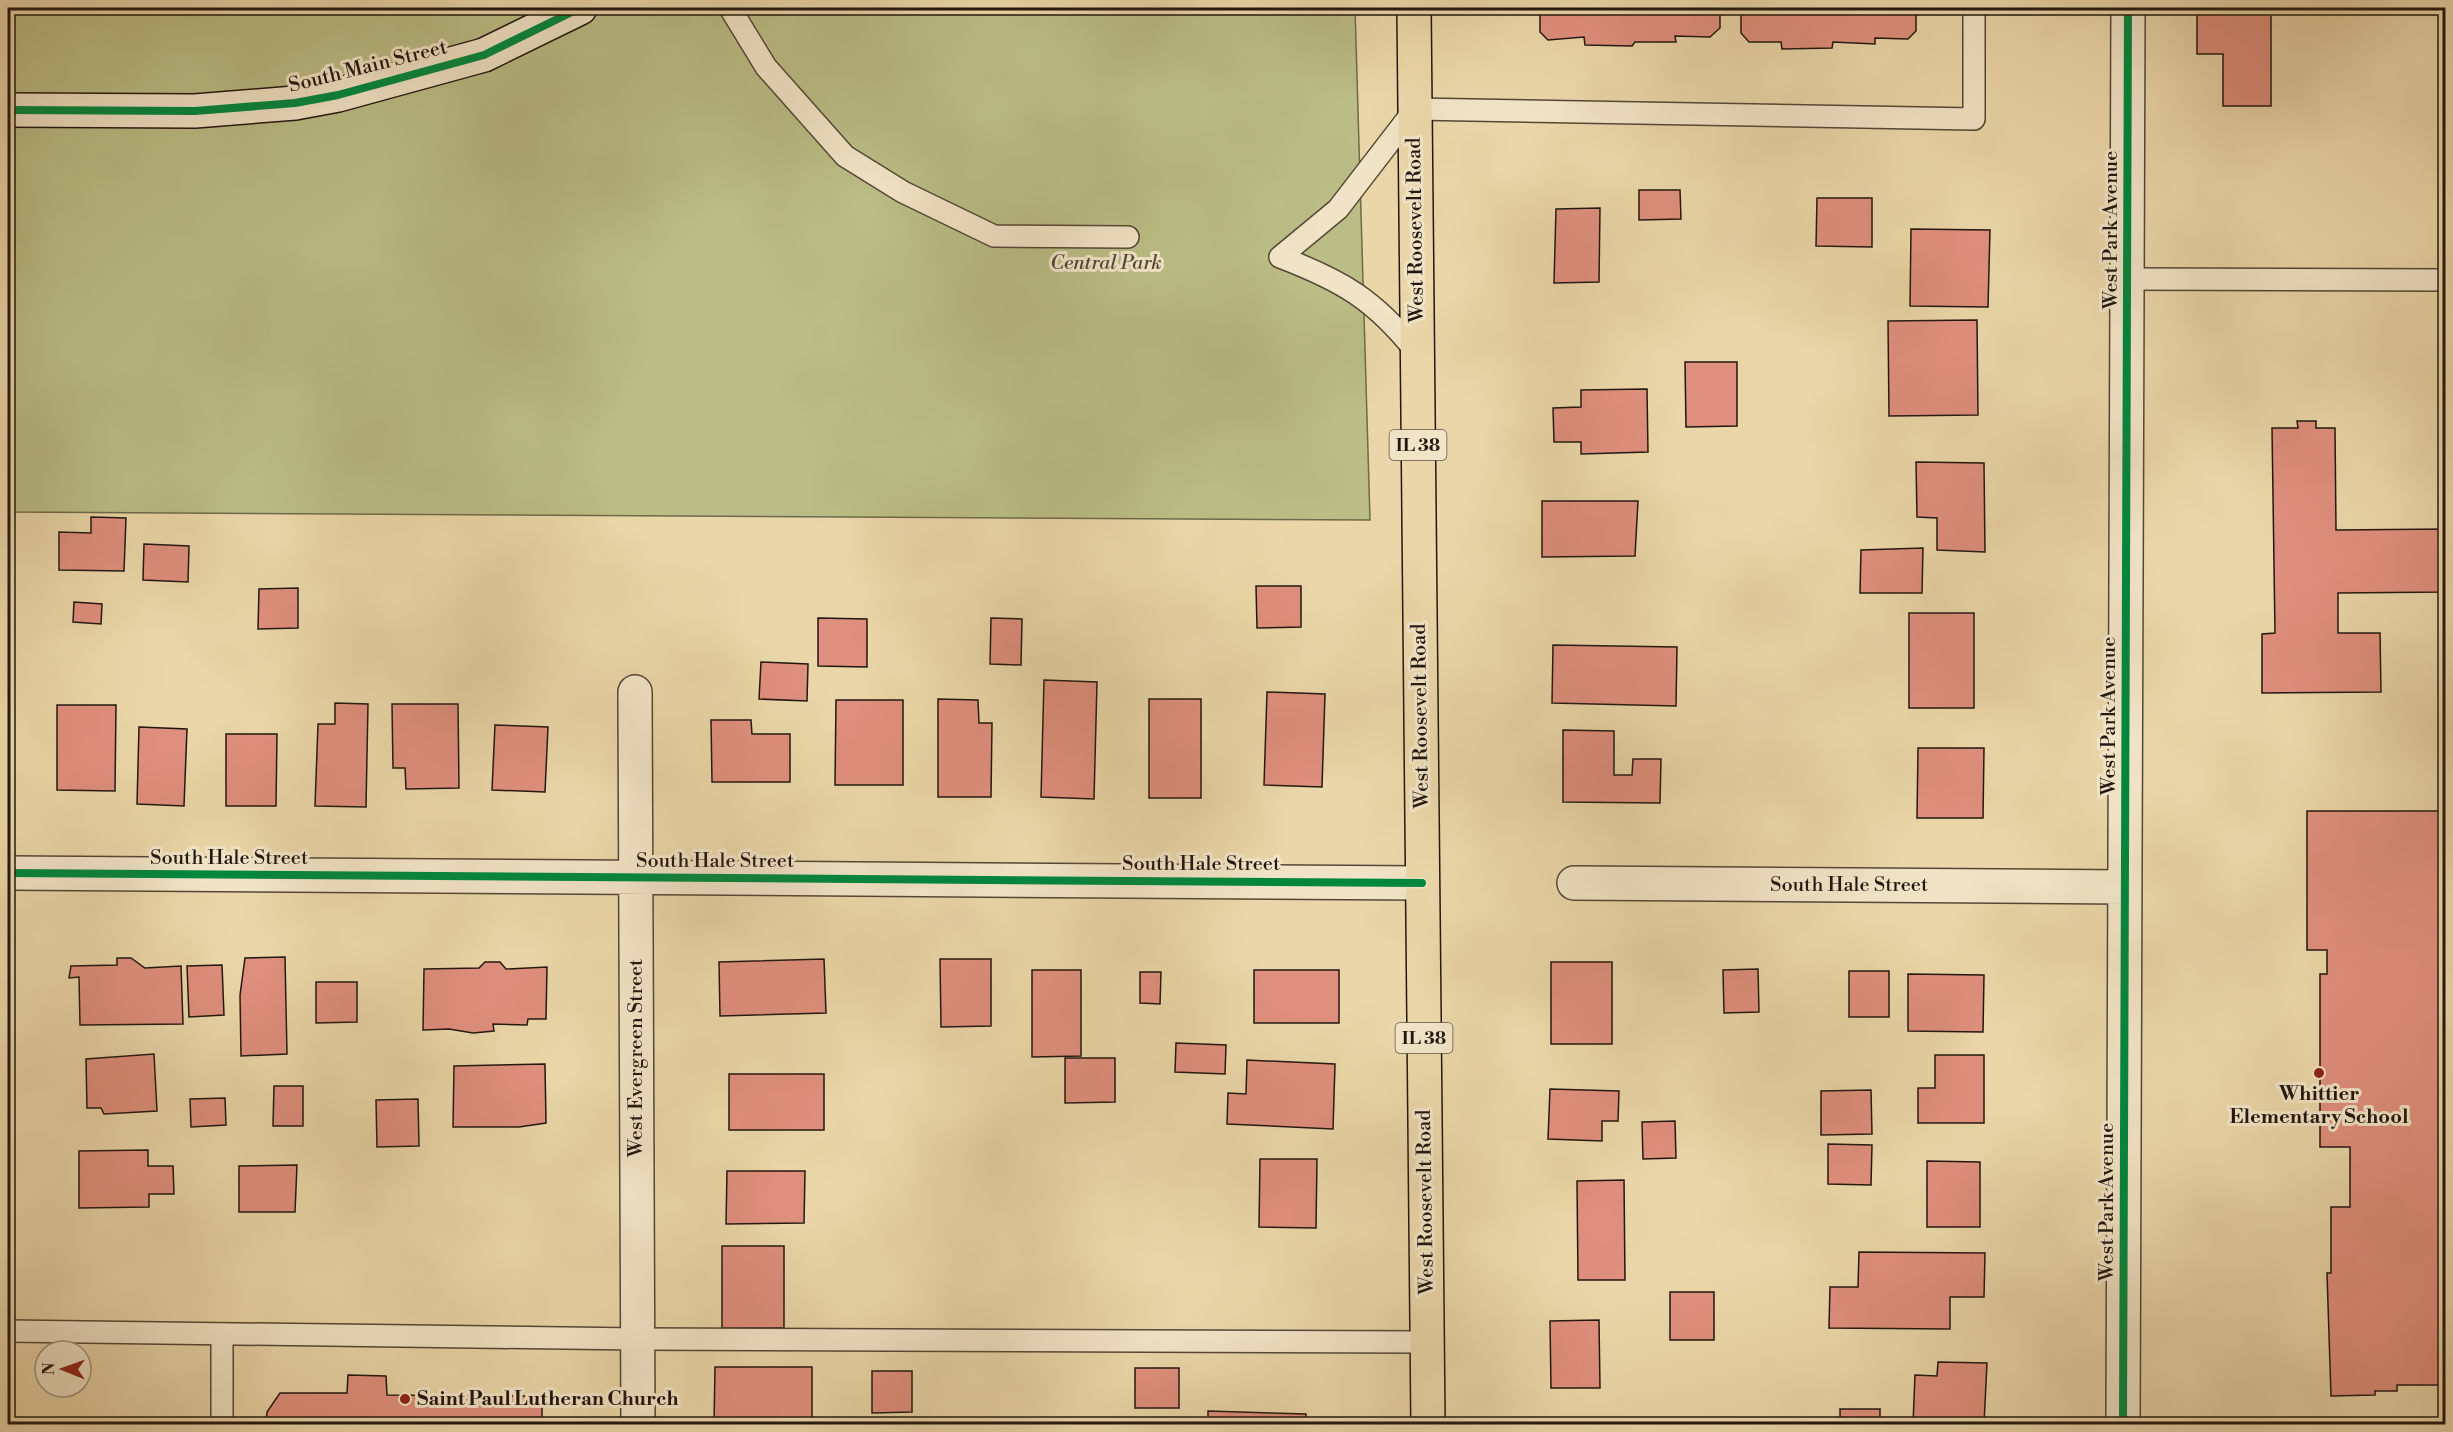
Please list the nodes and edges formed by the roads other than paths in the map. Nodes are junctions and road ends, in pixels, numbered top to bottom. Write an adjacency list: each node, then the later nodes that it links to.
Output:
1 (580, 8): 7 (street, South Main Street)
2 (730, 8): 8 (lane)
3 (1413, 8): 6 (main road, West Roosevelt Road / IL 38)
4 (1974, 8): 6 (lane)
5 (2128, 8): 9 (street, West Park Avenue)
6 (1414, 109): 11 (main road, West Roosevelt Road / IL 38); 11 (lane)
7 (8, 110)
8 (1128, 237)
9 (2127, 279): 10 (lane); 17 (street, West Park Avenue)
10 (2445, 280)
11 (1417, 353): 15 (main road, West Roosevelt Road / IL 38)
12 (635, 692): 14 (street, West Evergreen Street)
13 (8, 873): 14 (street, South Hale Street)
14 (635, 877): 15 (street, South Hale Street); 20 (street, West Evergreen Street)
15 (1422, 883): 21 (main road, West Roosevelt Road / IL 38)
16 (1574, 883): 17 (street, South Hale Street)
17 (2125, 887): 25 (street, West Park Avenue)
18 (8, 1331): 19 (lane)
19 (222, 1334): 20 (lane); 22 (lane)
20 (638, 1339): 21 (lane); 23 (street, West Evergreen Street)
21 (1427, 1342): 24 (main road, West Roosevelt Road / IL 38)
22 (222, 1425)
23 (638, 1425)
24 (1428, 1425)
25 (2123, 1425)

